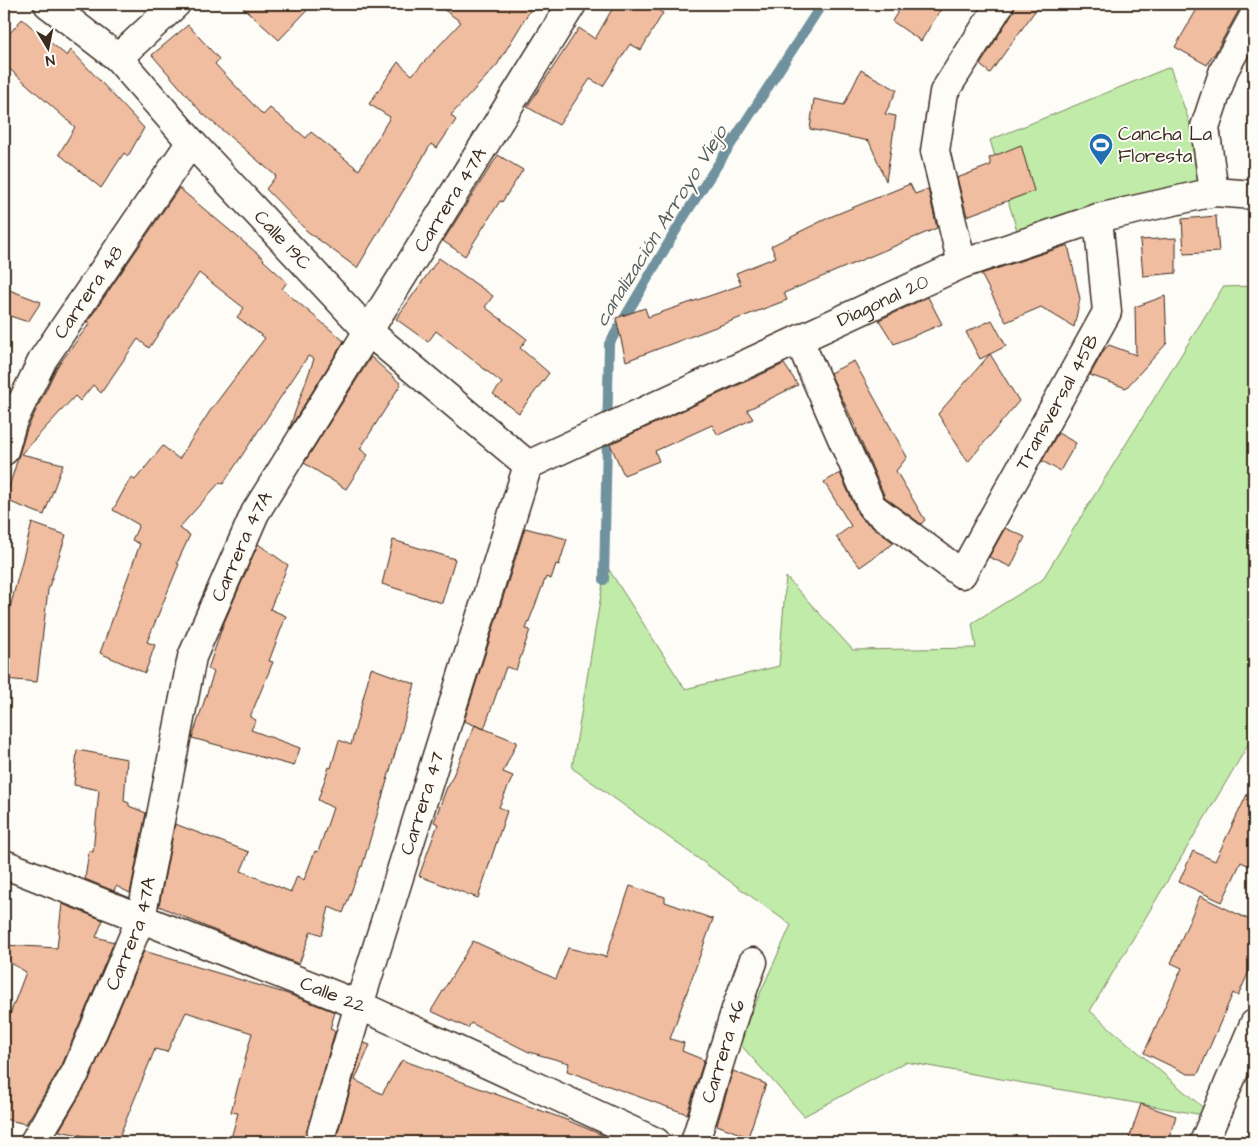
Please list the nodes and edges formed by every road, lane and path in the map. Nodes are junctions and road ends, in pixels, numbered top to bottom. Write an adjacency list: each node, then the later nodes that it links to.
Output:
1 (48, 4): 6 (street, Calle 19C)
2 (176, 4): 6 (street)
3 (572, 4): 12 (street, Carrera 47A)
4 (1000, 4): 11 (street)
5 (1254, 16): 8 (street)
6 (118, 58): 7 (street, Calle 19C)
7 (190, 142): 12 (street, Calle 19C); 14 (street, Carrera 48)
8 (1214, 192): 9 (street, Diagonal 20); 10 (street, Diagonal 20)
9 (1254, 195)
10 (1098, 218): 11 (street, Diagonal 20); 13 (street, Transversal 45B)
11 (962, 264): 13 (street, Diagonal 20)
12 (368, 331): 15 (street, Calle 19C); 17 (street, Carrera 47A)
13 (799, 340): 15 (street, Diagonal 20)
14 (4, 451)
15 (528, 465): 19 (street, Carrera 47)
16 (4, 864): 17 (street, Calle 22)
17 (141, 918): 19 (street, Calle 22); 21 (street, Carrera 47A)
18 (753, 962): 24 (street, Carrera 46)
19 (359, 1004): 22 (street, Carrera 47); 23 (street, Calle 22)
20 (1254, 1024): 25 (street)
21 (34, 1142)
22 (319, 1142)
23 (656, 1142)
24 (695, 1142)
25 (1204, 1142)

